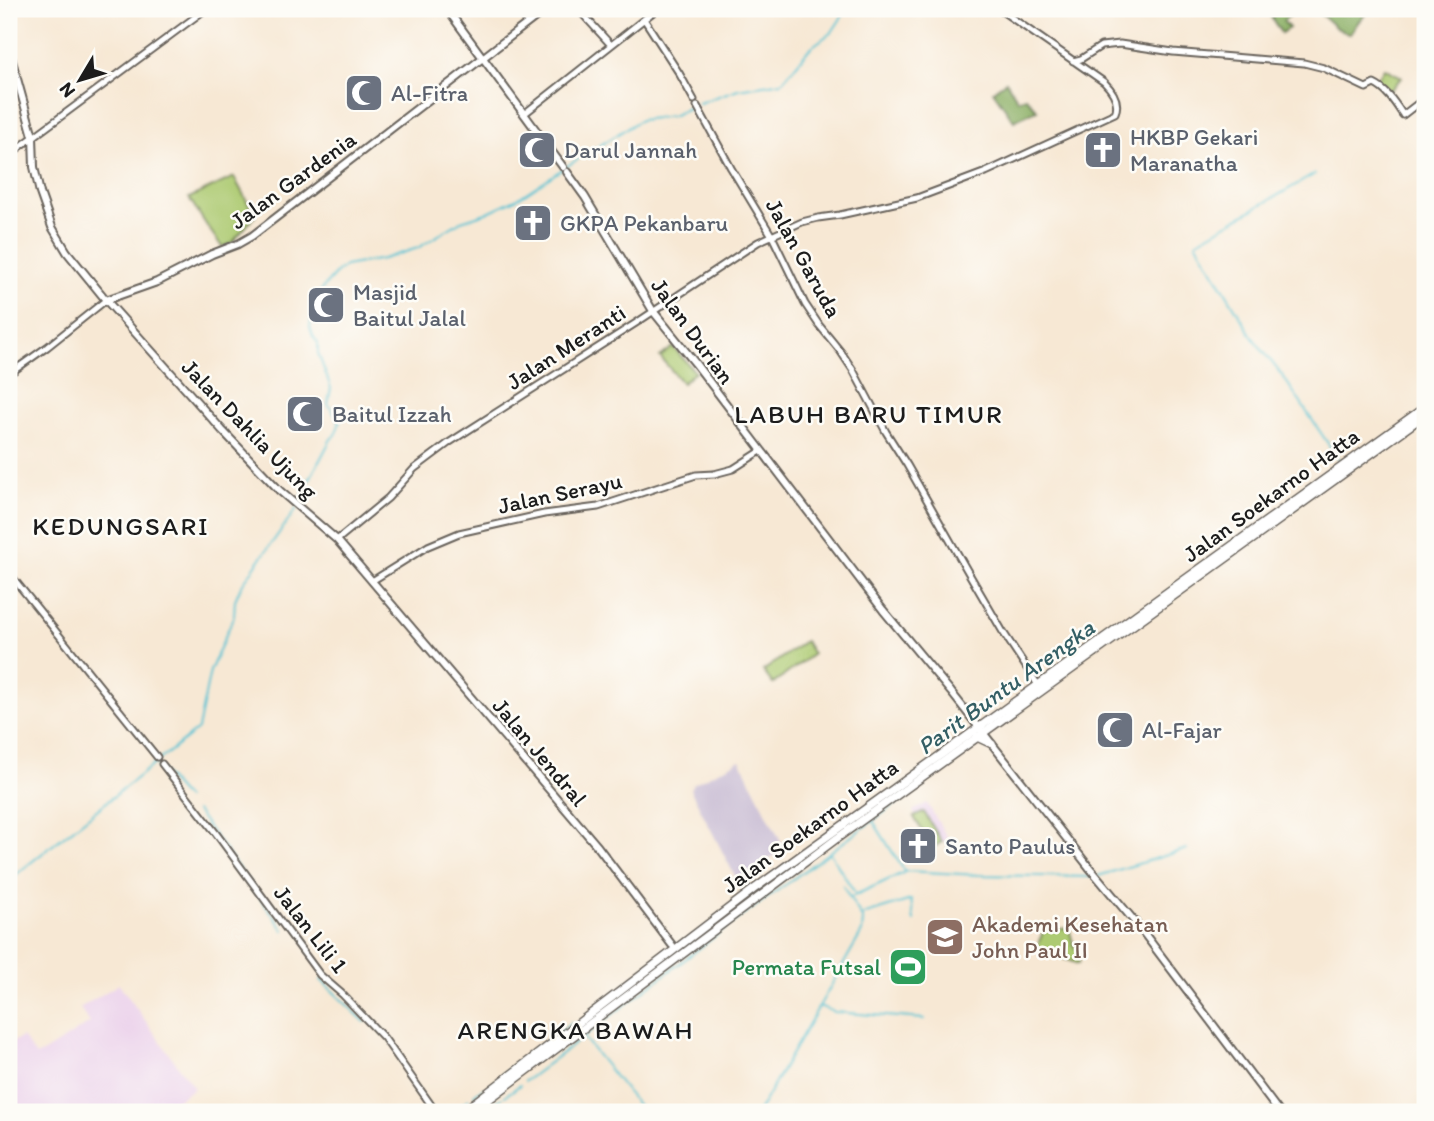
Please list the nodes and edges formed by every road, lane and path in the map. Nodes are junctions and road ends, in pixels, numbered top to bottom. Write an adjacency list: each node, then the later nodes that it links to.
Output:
1 (206, 9): 14 (street)
2 (447, 9): 10 (main road, Jalan Durian)
3 (546, 9): 10 (main road, Jalan Gardenia)
4 (578, 9): 8 (street)
5 (657, 9): 7 (street)
6 (999, 9): 11 (street)
7 (644, 19): 8 (street); 16 (street, Jalan Garuda)
8 (611, 45): 13 (street)
9 (9, 50): 14 (main road, Jalan Dahlia Ujung)
10 (483, 58): 13 (main road, Jalan Durian); 17 (main road, Jalan Gardenia)
11 (1073, 61): 12 (street); 16 (street, Jalan Meranti)
12 (1425, 98)
13 (524, 114): 18 (main road, Jalan Durian)
14 (33, 136): 15 (street); 17 (main road, Jalan Dahlia Ujung)
15 (9, 155)
16 (772, 236): 18 (street, Jalan Meranti); 27 (street, Jalan Garuda)
17 (106, 300): 19 (street); 24 (main road, Jalan Dahlia Ujung)
18 (653, 311): 22 (main road, Jalan Durian); 24 (street, Jalan Meranti)
19 (9, 374)
20 (1425, 407): 23 (main road, Jalan Soekarno Hatta)
21 (1425, 415): 23 (main road, Jalan Soekarno Hatta)
22 (761, 451): 26 (street, Jalan Serayu); 28 (main road, Jalan Durian)
23 (1276, 519): 27 (main road, Jalan Soekarno Hatta); 28 (main road, Jalan Soekarno Hatta)
24 (337, 540): 26 (main road, Jalan Dahlia Ujung)
25 (9, 573): 30 (street)
26 (372, 582): 33 (main road, Jalan Jendral)
27 (1036, 682): 28 (main road, Jalan Soekarno Hatta)
28 (978, 729): 29 (main road); 32 (main road, Jalan Soekarno Hatta)
29 (992, 744): 37 (main road)
30 (157, 757)
31 (162, 764): 34 (street, Jalan Lili 1)
32 (756, 892): 33 (main road, Jalan Soekarno Hatta); 36 (main road, Jalan Soekarno Hatta)
33 (674, 948): 35 (main road, Jalan Soekarno Hatta)
34 (436, 1112)
35 (462, 1112)
36 (471, 1112)
37 (1279, 1112)

